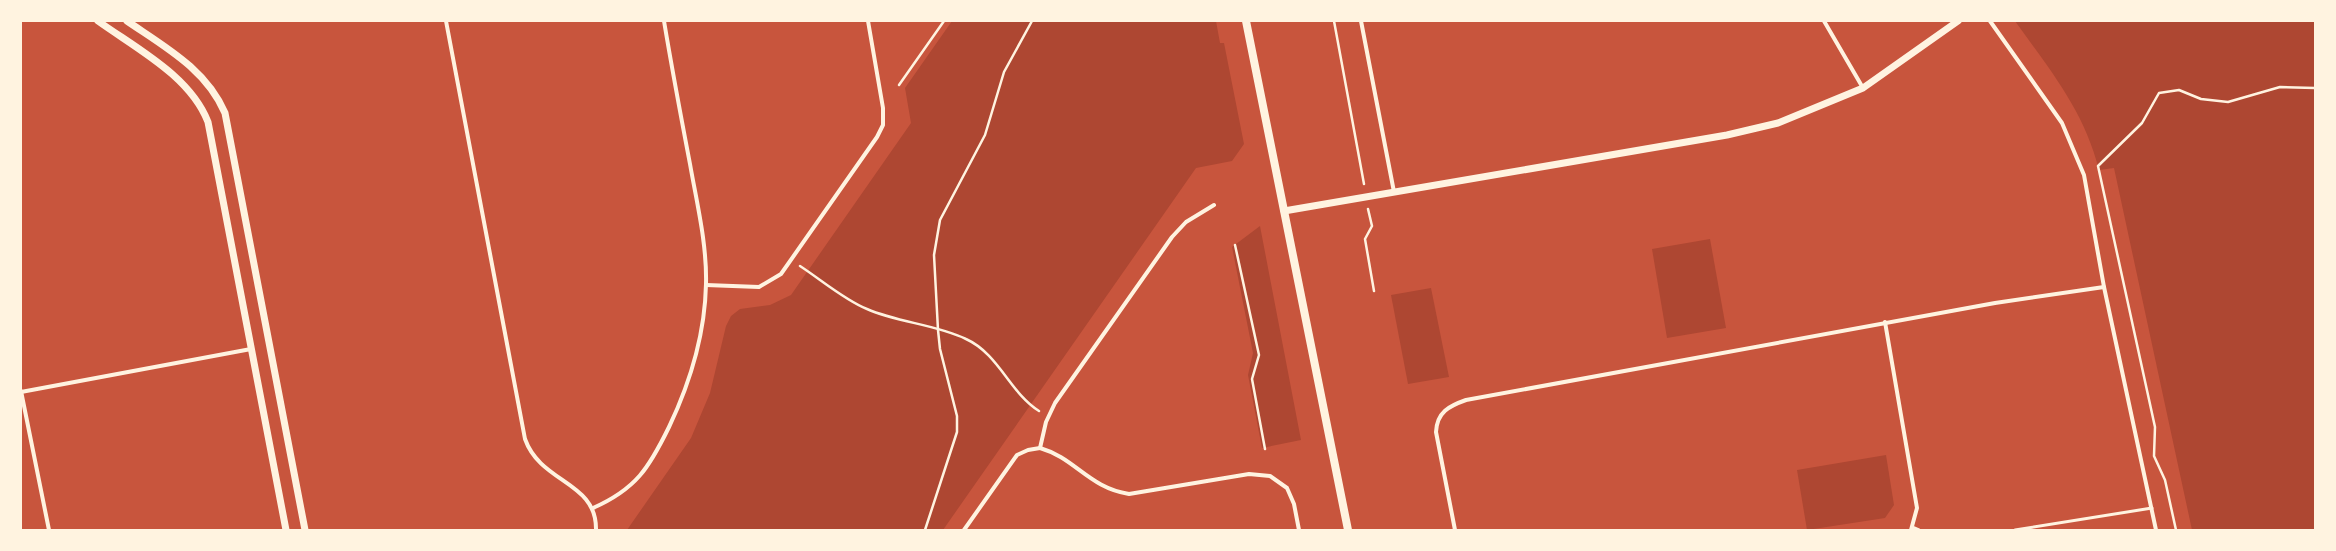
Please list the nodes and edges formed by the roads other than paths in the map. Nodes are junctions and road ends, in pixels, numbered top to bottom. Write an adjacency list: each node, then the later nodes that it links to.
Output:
1 (98, 21): 18 (street)
2 (128, 21): 26 (street)
3 (446, 21): 21 (street)
4 (664, 21): 15 (street)
5 (868, 21): 15 (street)
6 (1246, 21): 14 (main road)
7 (1361, 21): 12 (street)
8 (1824, 21): 11 (street)
9 (1958, 21): 11 (street)
10 (1990, 21): 16 (street)
11 (1863, 88): 12 (street)
12 (1394, 192): 14 (street)
13 (1214, 205): 20 (street)
14 (1284, 211): 30 (main road)
15 (706, 285): 21 (street)
16 (2104, 286): 17 (street); 22 (street)
17 (1885, 322): 23 (street); 31 (street)
18 (251, 348): 19 (street); 25 (street)
19 (21, 391): 24 (street)
20 (1040, 448): 28 (street); 29 (street)
21 (593, 508): 27 (street)
22 (2152, 508): 33 (lane); 34 (street)
23 (1912, 529): 32 (lane)
24 (49, 530)
25 (286, 530)
26 (305, 530)
27 (596, 530)
28 (964, 530)
29 (1299, 530)
30 (1348, 530)
31 (1455, 530)
32 (1919, 530)
33 (2016, 530)
34 (2156, 530)

